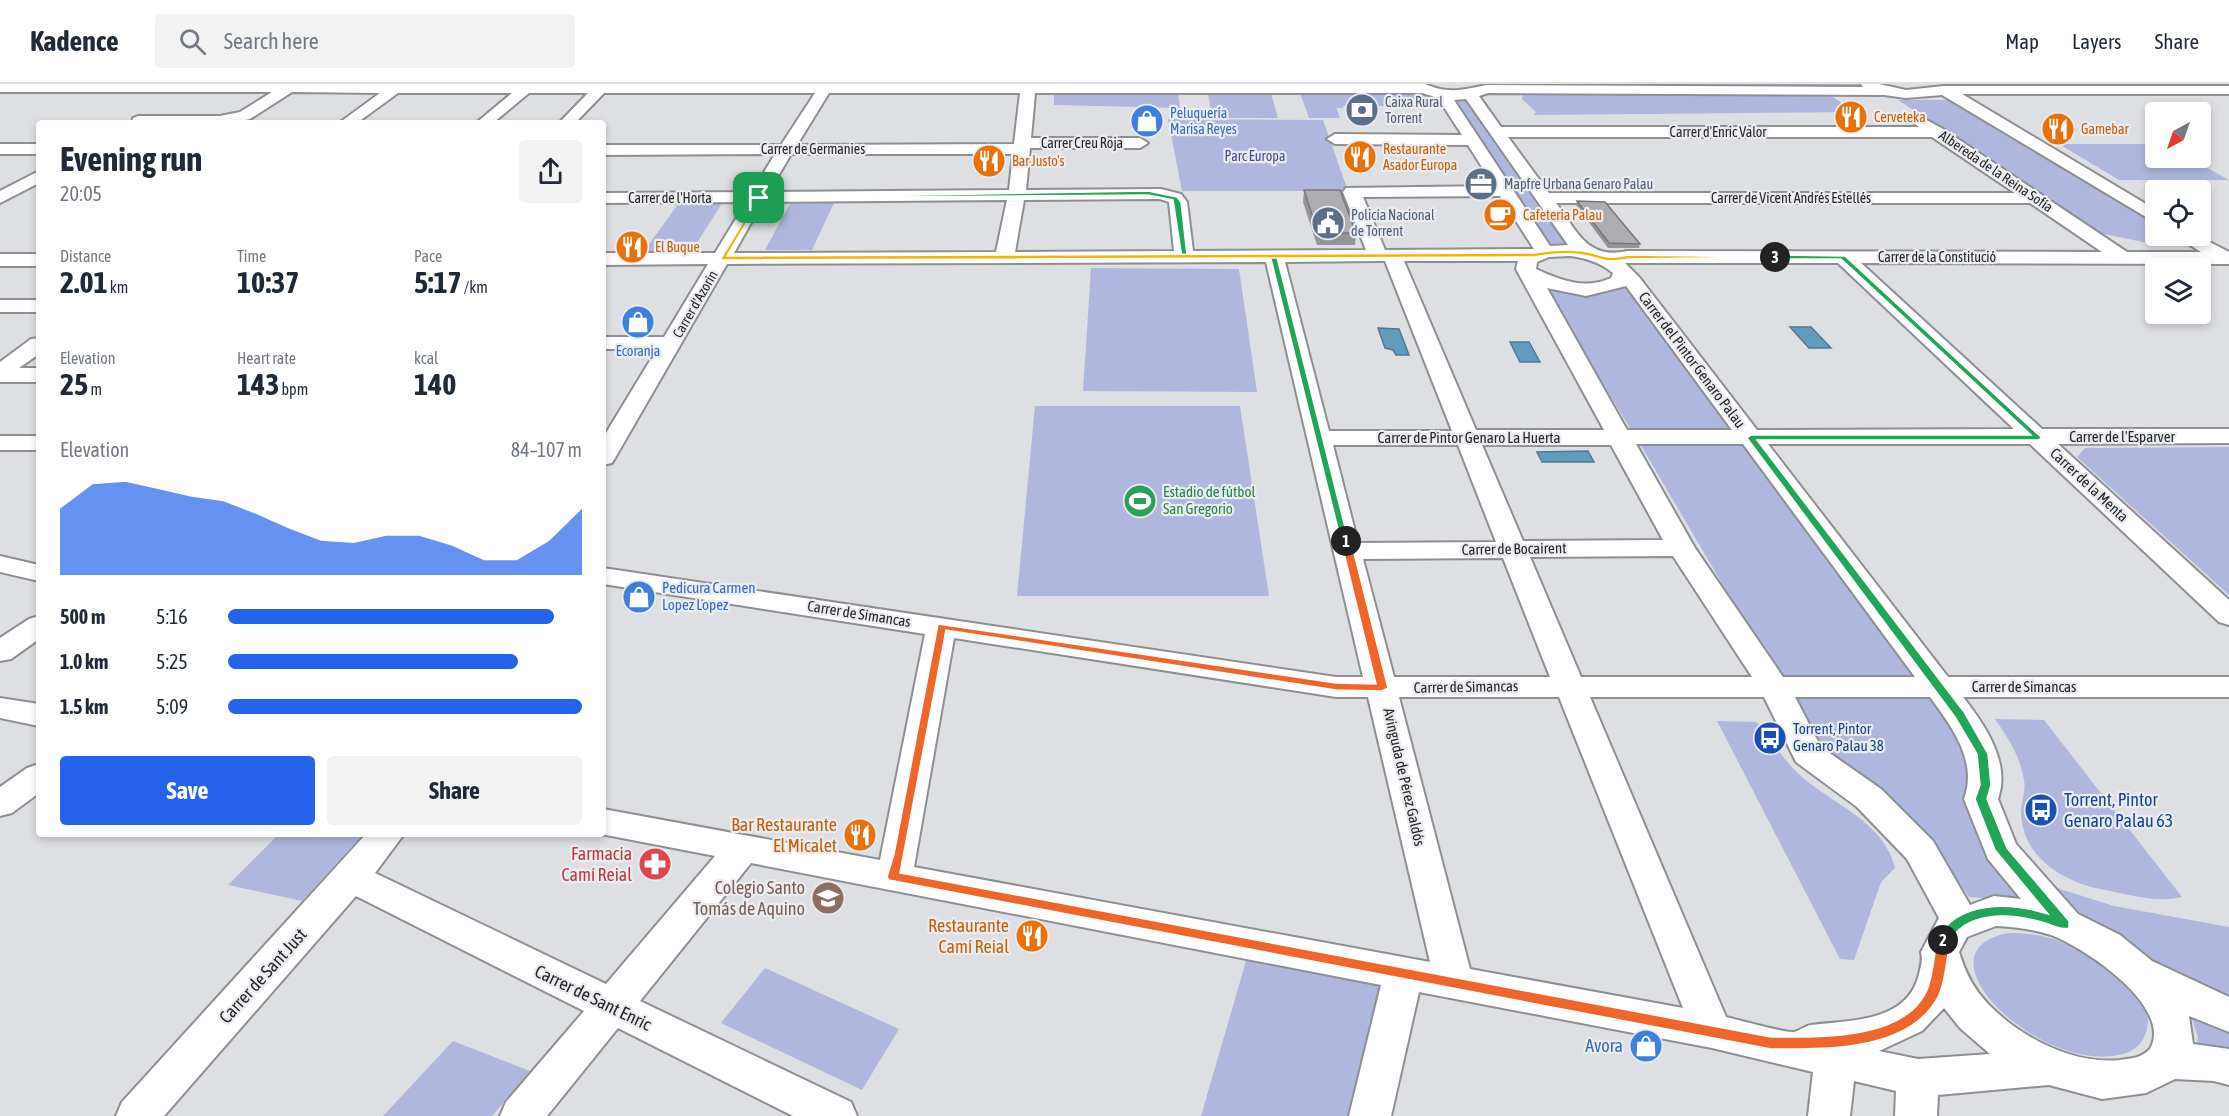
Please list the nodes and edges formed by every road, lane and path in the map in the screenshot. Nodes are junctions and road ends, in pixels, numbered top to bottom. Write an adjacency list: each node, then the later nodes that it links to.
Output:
1 (1, 86): 2 (street)
2 (204, 86): 7 (street); 17 (street)
3 (445, 86): 10 (street); 11 (street)
4 (827, 86): 12 (street); 13 (street); 30 (street, Carrer d'Azorin)
5 (1486, 86): 8 (street); 16 (street)
6 (1418, 87): 13 (street); 15 (street)
7 (288, 88): 10 (street); 18 (street)
8 (1877, 88): 9 (street); 23 (street, Albereda de la Reina Sofía)
9 (1939, 88): 14 (street); 41 (street)
10 (394, 89): 19 (street)
11 (525, 89): 12 (street); 20 (street)
12 (600, 89): 21 (street)
13 (1028, 89): 27 (street)
14 (2229, 90)
15 (1443, 94): 16 (street); 25 (street)
16 (1470, 94): 22 (street)
17 (141, 120)
18 (225, 120)
19 (351, 120)
20 (488, 120)
21 (570, 120)
22 (1498, 132): 23 (street, Carrer d'Enric Valor); 37 (street)
23 (1938, 132): 38 (street, Albereda de la Reina Sofía)
24 (1335, 139): 25 (street)
25 (1472, 140): 33 (street)
26 (1140, 143): 27 (street, Carrer Creu Roja)
27 (1023, 146): 30 (street, Carrer de Germanies); 34 (street)
28 (0, 149): 29 (street)
29 (36, 149)
30 (786, 149): 31 (street, Carrer de Germanies); 36 (street, Carrer d'Azorin)
31 (606, 150)
32 (36, 178): 39 (street)
33 (1504, 191): 46 (street); 57 (street)
34 (1017, 194): 36 (street, Carrer de l'Horta); 47 (street, Carrer de l'Horta); 52 (street)
35 (606, 198): 36 (street, Carrer de l'Horta)
36 (759, 198): 51 (street, Carrer d'Azorin)
37 (1546, 198): 38 (street, Carrer de Vicent Andrés Estellés); 45 (street)
38 (2036, 198): 42 (street, Albereda de la Reina Sofía)
39 (0, 199): 40 (street)
40 (29, 199)
41 (2145, 211)
42 (2086, 233): 43 (street, Albereda de la Reina Sofía); 53 (street, Albereda de la Reina Sofía)
43 (2145, 245)
44 (2204, 246): 54 (street, Albereda de la Reina Sofía)
45 (1583, 253): 57 (street); 58 (street)
46 (1385, 256): 48 (street); 57 (street); 68 (street)
47 (1184, 257): 48 (street); 52 (street)
48 (1274, 257): 70 (street, Avinguda de Pérez Galdós)
49 (1843, 257): 53 (street, Carrer de la Constitució); 58 (street, Carrer de la Constitució); 72 (street, Carrer de la Menta)
50 (36, 258): 56 (street)
51 (722, 258): 52 (street); 55 (street); 62 (street, Carrer d'Azorin)
52 (1004, 258)
53 (2123, 258): 54 (street, Carrer de la Constitució)
54 (2227, 258)
55 (606, 259)
56 (0, 260)
57 (1536, 260): 58 (street); 69 (street)
58 (1616, 267): 71 (street, Carrer del Pintor Genaro Palau)
59 (0, 306): 60 (street)
60 (36, 306)
61 (606, 343): 62 (street)
62 (672, 343): 74 (street, Carrer d'Azorin)
63 (33, 349): 64 (street); 65 (street)
64 (0, 353)
65 (0, 374): 66 (street)
66 (36, 375)
67 (2229, 436): 72 (street, Carrer de l'Esparver)
68 (1465, 437): 69 (street, Carrer de Pintor Genaro La Huerta); 70 (street, Carrer de Pintor Genaro La Huerta); 77 (street)
69 (1618, 437): 71 (street, Carrer de l'Esparver); 76 (street)
70 (1320, 438): 78 (street, Avinguda de Pérez Galdós)
71 (1751, 438): 72 (street, Carrer de l'Esparver); 90 (street, Carrer del Pintor Genaro Palau)
72 (2038, 438): 82 (street, Carrer de la Menta)
73 (21, 443): 75 (street)
74 (606, 448)
75 (0, 462)
76 (1681, 548): 77 (street, Carrer de Bocairent); 87 (street)
77 (1513, 549): 78 (street, Carrer de Bocairent); 86 (street)
78 (1348, 550): 89 (street, Avinguda de Pérez Galdós)
79 (0, 564): 80 (street)
80 (36, 572)
81 (606, 576): 83 (street, Carrer de Simancas)
82 (2229, 616)
83 (941, 626): 89 (street, Carrer de Simancas); 99 (street)
84 (36, 627): 85 (street)
85 (0, 652)
86 (1571, 686): 87 (street, Carrer de Simancas); 89 (street, Carrer de Simancas); 108 (street)
87 (1774, 687): 90 (street, Carrer de Simancas); 100 (street)
88 (2229, 687): 90 (street, Carrer de Simancas)
89 (1382, 688): 105 (street, Avinguda de Pérez Galdós)
90 (1939, 688): 101 (street, Carrer del Pintor Genaro Palau)
91 (0, 708): 92 (street)
92 (36, 714)
93 (36, 778): 94 (street)
94 (0, 804)
95 (606, 823): 97 (street)
96 (384, 837): 98 (street, Carrer de Sant Just)
97 (743, 848): 99 (street); 106 (street)
98 (351, 877): 106 (street, Carrer de Sant Enric); 115 (street, Carrer de Sant Just)
99 (893, 877): 103 (street)
100 (1959, 920): 101 (street); 102 (street)
101 (2065, 925): 104 (street)
102 (1941, 963): 109 (street); 112 (street)
103 (1404, 972): 105 (street); 118 (street)
104 (2139, 972): 107 (street); 111 (street)
105 (1454, 982): 108 (street)
106 (610, 1006): 116 (street); 117 (street, Carrer de Sant Enric)
107 (2229, 1015)
108 (1712, 1031): 109 (street)
109 (1771, 1043): 110 (street)
110 (1835, 1058): 114 (street); 119 (street)
111 (2167, 1060): 112 (street); 113 (street)
112 (2048, 1067): 114 (street)
113 (2229, 1067)
114 (1917, 1097)
115 (137, 1116)
116 (521, 1116)
117 (836, 1116)
118 (1370, 1116)
119 (1829, 1116)

